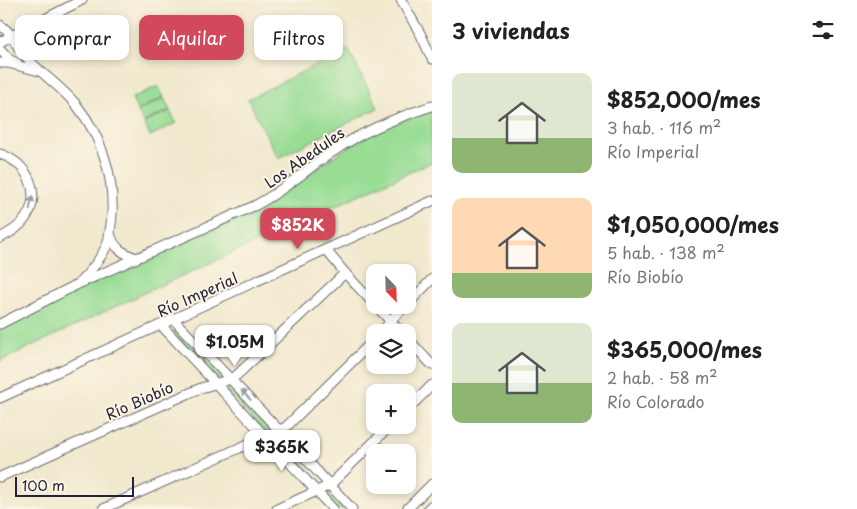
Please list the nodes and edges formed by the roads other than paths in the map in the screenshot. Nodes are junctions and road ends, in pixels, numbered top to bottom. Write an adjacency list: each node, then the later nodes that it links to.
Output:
1 (82, 0): 4 (street)
2 (401, 0): 7 (street)
3 (0, 25): 4 (street)
4 (12, 36): 5 (street); 10 (street)
5 (0, 42)
6 (0, 49): 9 (street)
7 (432, 58)
8 (0, 63): 9 (street)
9 (23, 67): 10 (street)
10 (42, 72): 14 (street)
11 (432, 106): 17 (street, Los Abedules)
12 (0, 154): 15 (street, one-way to 12)
13 (432, 201): 16 (street, Río Imperial)
14 (110, 233): 17 (street); 20 (street)
15 (0, 238)
16 (326, 250): 18 (street); 25 (street, Río Imperial)
17 (137, 258): 20 (street, Los Abedules)
18 (345, 272): 21 (street); 32 (street, Río Biobío)
19 (432, 279): 22 (street)
20 (76, 285): 27 (street, Los Abedules)
21 (366, 295)
22 (416, 295)
23 (383, 314): 26 (street)
24 (398, 314): 26 (street)
25 (174, 320): 28 (street, Río Imperial); 32 (street)
26 (391, 322)
27 (0, 324)
28 (161, 325): 33 (street); 35 (street, Río Imperial)
29 (366, 348): 37 (street)
30 (416, 348): 31 (street)
31 (432, 365)
32 (231, 379): 33 (street, Río Biobío); 37 (street, one-way to 32)
33 (216, 384): 39 (street); 40 (street, Río Biobío)
34 (432, 385): 36 (street)
35 (0, 398)
36 (416, 401)
37 (279, 430): 39 (street); 42 (street)
38 (382, 434): 42 (street)
39 (265, 437): 43 (street); 47 (street)
40 (0, 477)
41 (432, 484): 50 (street)
42 (330, 485): 43 (street); 44 (street)
43 (316, 491): 46 (street); 48 (street)
44 (340, 496): 46 (street); 49 (street)
45 (432, 504): 51 (street)
46 (331, 508)
47 (103, 509)
48 (277, 509)
49 (352, 509)
50 (407, 509)
51 (428, 509)

